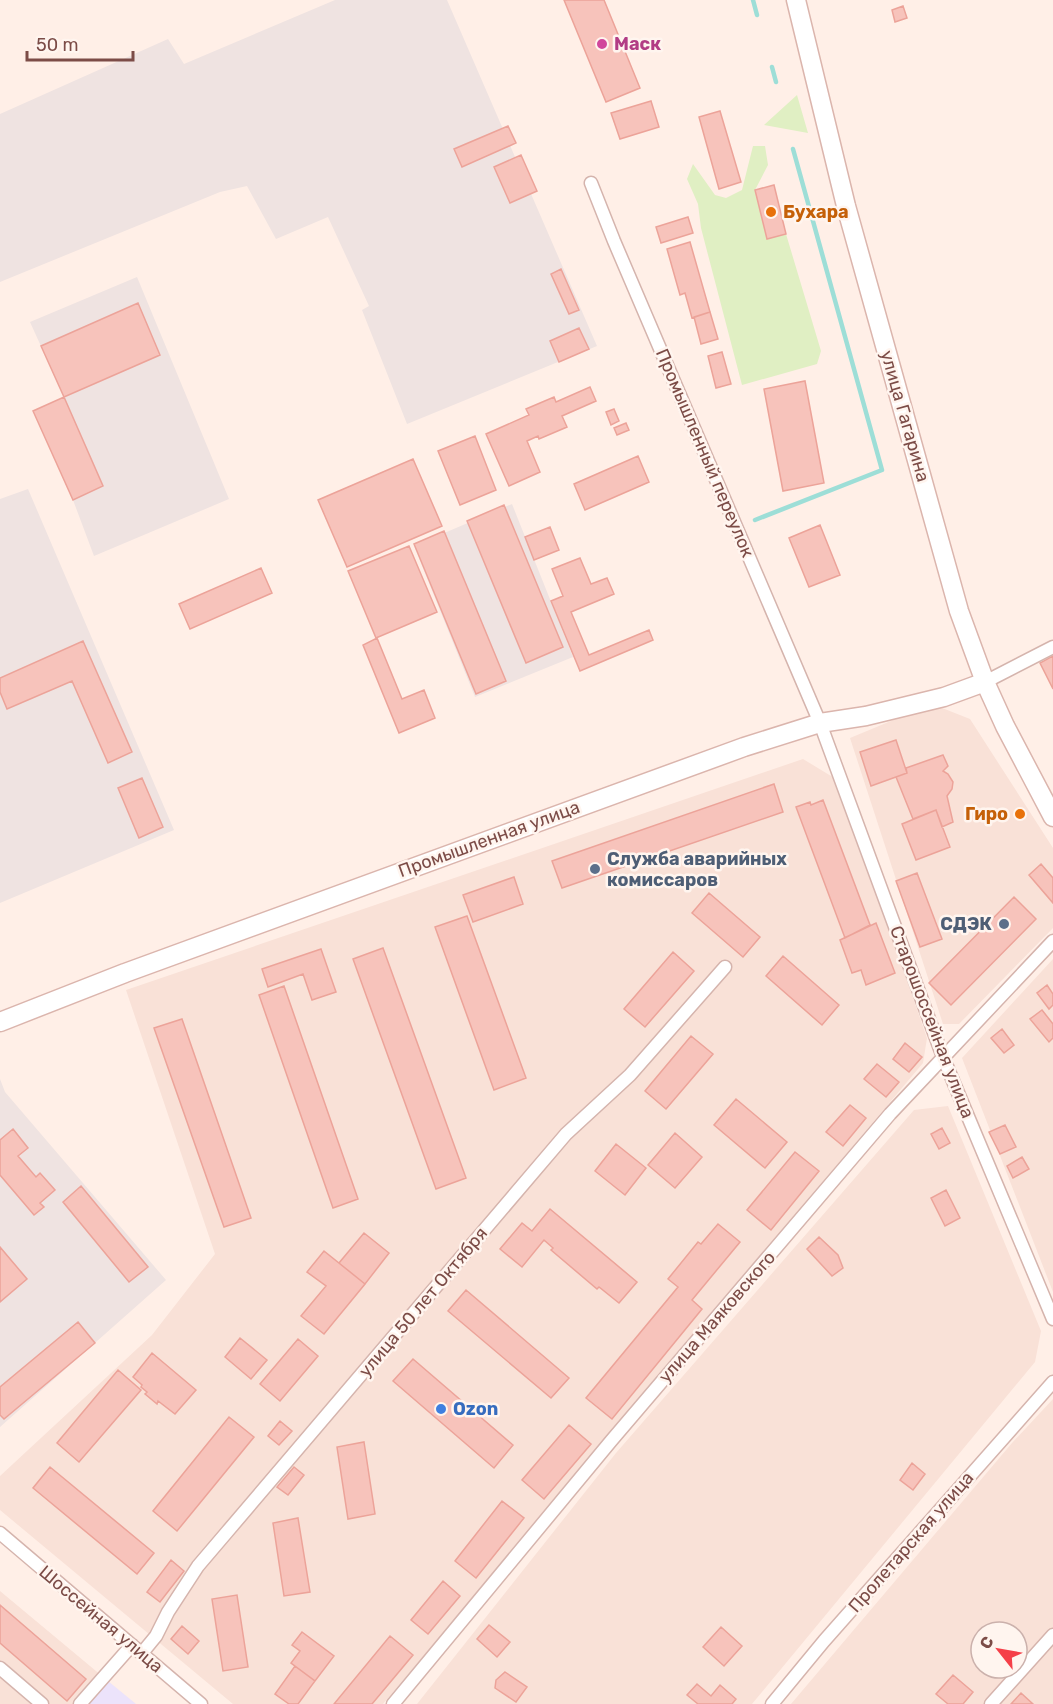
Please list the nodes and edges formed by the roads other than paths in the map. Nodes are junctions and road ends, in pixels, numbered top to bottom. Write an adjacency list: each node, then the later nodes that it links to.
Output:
1 (796, 0): 4 (street, улица Гагарина)
2 (591, 183): 5 (street, Промышленный переулок)
3 (1053, 647): 4 (street)
4 (985, 682): 5 (street, Промышленная улица); 6 (street, улица Гагарина)
5 (820, 723): 9 (street, Промышленная улица); 10 (street, Старошоссейная улица)
6 (1053, 817)
7 (1053, 941): 10 (street, улица Маяковского)
8 (725, 967): 16 (street, улица 50 лет Октября)
9 (0, 1022)
10 (943, 1057): 11 (street, Старошоссейная улица); 21 (street, улица Маяковского)
11 (1053, 1319)
12 (1053, 1382): 22 (street, Пролетарская улица)
13 (0, 1533): 15 (street, Шоссейная улица)
14 (1053, 1635): 23 (street)
15 (132, 1645): 16 (street, Шоссейная улица); 19 (street)
16 (142, 1653): 20 (street, Шоссейная улица)
17 (0, 1668): 18 (street)
18 (42, 1704)
19 (80, 1704)
20 (201, 1704)
21 (393, 1704)
22 (772, 1704)
23 (991, 1704)

